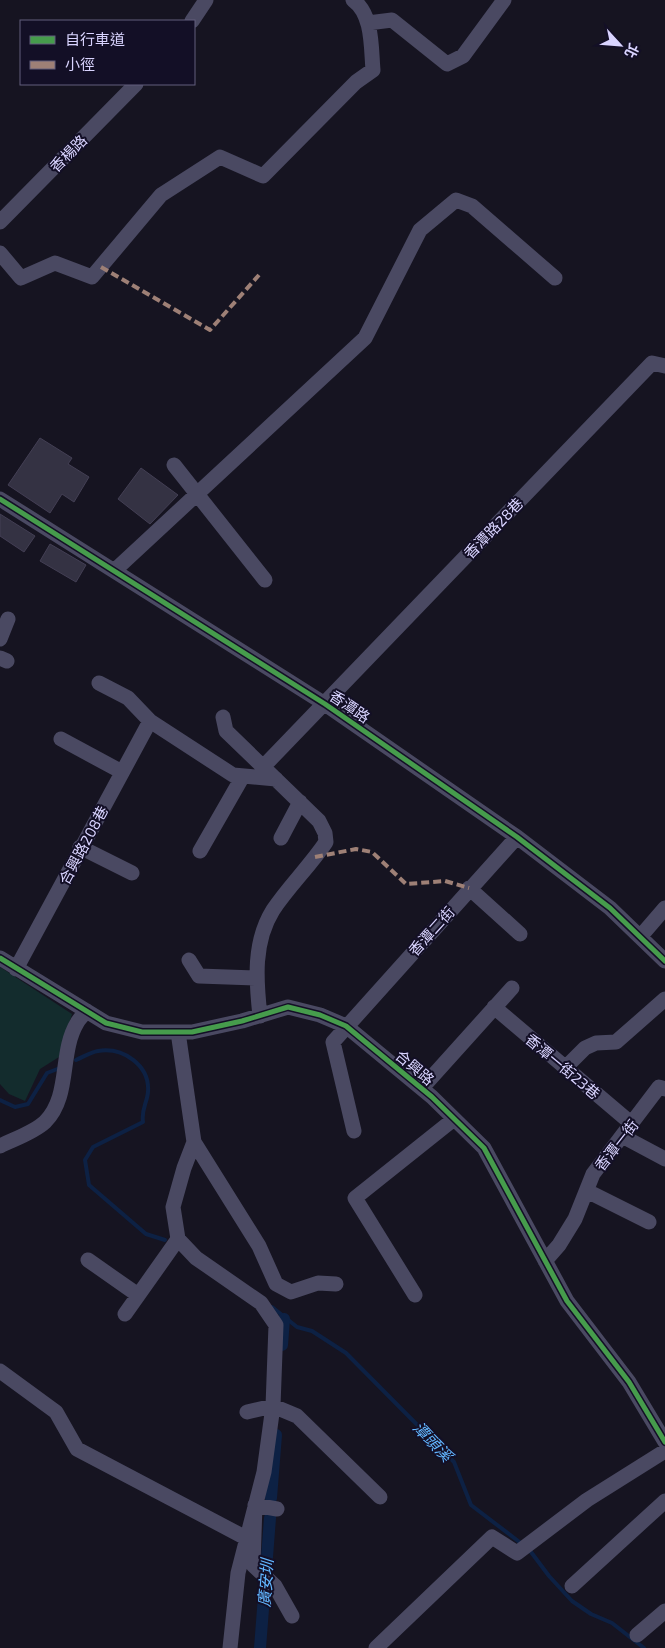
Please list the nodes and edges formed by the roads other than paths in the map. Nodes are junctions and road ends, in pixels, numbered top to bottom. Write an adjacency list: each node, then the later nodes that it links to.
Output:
1 (206, 0): 4 (street)
2 (353, 0): 5 (street)
3 (504, 0): 5 (street)
4 (193, 20)
5 (368, 23): 8 (street)
6 (135, 85): 7 (street, 香楊路)
7 (0, 222)
8 (0, 253)
9 (554, 278): 12 (street)
10 (665, 366): 19 (street, 香潭路28巷)
11 (174, 465): 12 (street)
12 (197, 494): 14 (street); 15 (street)
13 (0, 500): 14 (street, 香潭路)
14 (114, 571): 19 (street, 香潭路)
15 (265, 580)
16 (8, 619): 17 (street)
17 (0, 639)
18 (99, 683): 21 (street)
19 (325, 704): 23 (street); 28 (street, 香潭路)
20 (224, 718): 23 (street)
21 (150, 721): 24 (street, 合興路208巷); 25 (street)
22 (61, 738): 24 (street)
23 (263, 767): 26 (street)
24 (122, 772): 30 (street, 合興路208巷)
25 (243, 776): 26 (street); 31 (street)
26 (276, 779): 27 (street)
27 (300, 802): 29 (street); 41 (street)
28 (517, 837): 33 (street, 香潭二街); 36 (street, 香潭路)
29 (281, 838)
30 (80, 847): 32 (street); 40 (street, 合興路208巷)
31 (200, 851)
32 (132, 873)
33 (469, 888): 35 (street); 47 (street, 香潭二街)
34 (665, 908): 36 (street)
35 (520, 934)
36 (640, 937): 39 (street, 香潭路)
37 (0, 958): 40 (street, 合興路)
38 (189, 960): 41 (street)
39 (665, 961)
40 (16, 969): 45 (street, 合興路)
41 (255, 978): 46 (street)
42 (512, 988): 44 (street, 合興路)
43 (665, 999): 49 (street)
44 (494, 1007): 49 (street, 香潭一街23巷); 50 (street, 合興路)
45 (87, 1011): 48 (street, 合興路); 56 (street)
46 (260, 1016): 47 (street, 合興路); 48 (street, 合興路)
47 (346, 1026): 50 (street, 合興路); 53 (street, 香潭二街)
48 (178, 1032): 55 (street)
49 (565, 1068): 54 (street, 香潭一街23巷)
50 (422, 1088): 52 (street, 合興路)
51 (665, 1089): 54 (street, 香潭一街)
52 (454, 1119): 62 (street, 合興路); 66 (street)
53 (354, 1130)
54 (627, 1130): 57 (street, 香潭一街23巷); 58 (street, 香潭一街)
55 (194, 1142): 60 (street); 63 (street)
56 (0, 1146)
57 (665, 1159)
58 (587, 1191): 59 (street); 62 (street, 香潭一街)
59 (649, 1222)
60 (178, 1239): 65 (street); 67 (street)
61 (88, 1260): 65 (street)
62 (545, 1261): 72 (street, 合興路)
63 (276, 1284): 64 (street); 67 (street)
64 (336, 1284)
65 (138, 1295): 68 (street)
66 (415, 1295)
67 (261, 1303): 70 (street)
68 (125, 1314)
69 (0, 1371): 78 (street)
70 (273, 1406): 71 (street); 74 (street); 76 (street)
71 (247, 1412)
72 (665, 1441)
73 (665, 1451): 84 (street)
74 (380, 1497)
75 (665, 1502): 79 (street)
76 (255, 1505): 77 (street); 78 (street); 81 (street)
77 (277, 1509)
78 (246, 1538): 83 (street)
79 (572, 1586)
80 (665, 1610): 82 (street)
81 (292, 1616)
82 (637, 1635)
83 (230, 1648)
84 (376, 1648)

